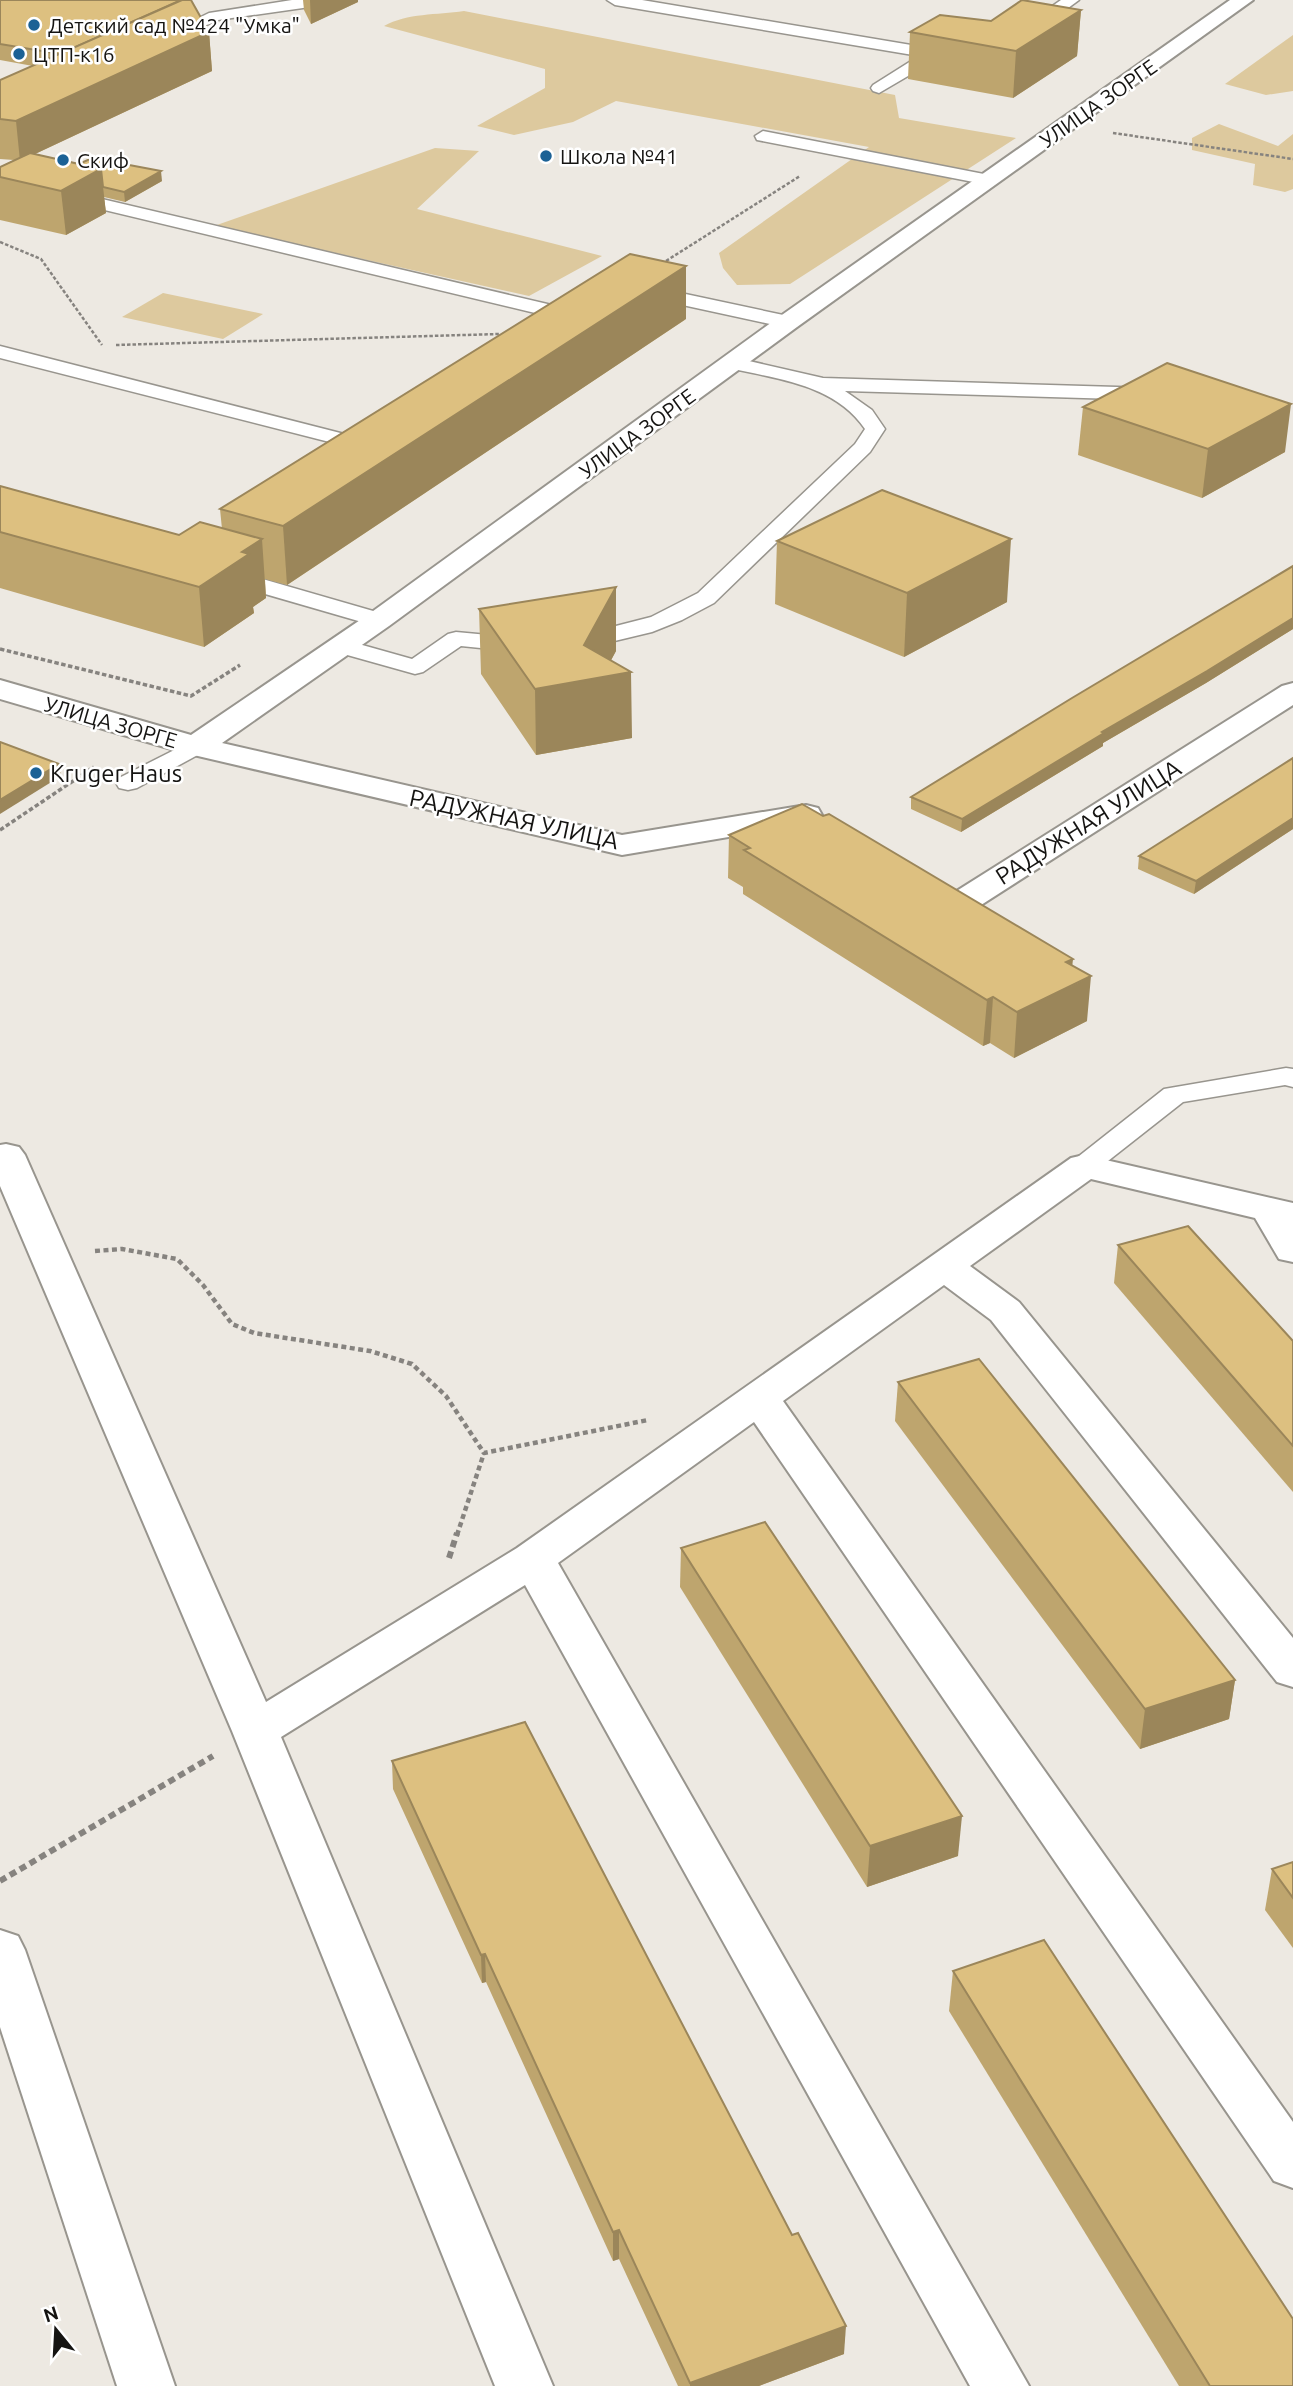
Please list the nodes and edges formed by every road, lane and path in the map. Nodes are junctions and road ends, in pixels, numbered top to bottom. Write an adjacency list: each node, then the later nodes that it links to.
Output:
1 (324, 0): 6 (lane)
2 (615, 0): 7 (lane)
3 (1071, 0): 5 (lane)
4 (1243, 0): 10 (street, УЛИЦА ЗОРГЕ)
5 (1015, 39)
6 (151, 45)
7 (934, 54): 8 (lane); 9 (lane)
8 (958, 58)
9 (879, 88)
10 (1067, 125): 13 (path); 15 (street, УЛИЦА ЗОРГЕ)
11 (763, 136): 12 (lane)
12 (840, 151): 15 (lane); 17 (path)
13 (1293, 159)
14 (0, 180): 20 (lane)
15 (989, 180): 21 (street, УЛИЦА ЗОРГЕ)
16 (0, 242): 24 (path)
17 (663, 263)
18 (629, 288): 21 (lane)
19 (575, 300): 20 (lane)
20 (556, 313): 22 (lane)
21 (788, 322): 26 (street, УЛИЦА ЗОРГЕ)
22 (522, 334): 24 (path)
23 (90, 346): 24 (path)
24 (103, 346)
25 (0, 352): 30 (lane)
26 (732, 363): 27 (lane); 33 (street, УЛИЦА ЗОРГЕ)
27 (823, 384): 28 (lane); 34 (lane)
28 (1176, 398)
29 (375, 428): 30 (lane)
30 (353, 442): 31 (lane)
31 (330, 457)
32 (207, 570): 33 (lane)
33 (379, 620): 34 (street, УЛИЦА ЗОРГЕ)
34 (341, 646): 39 (street, УЛИЦА ЗОРГЕ)
35 (0, 649): 36 (path)
36 (246, 661)
37 (0, 690): 39 (street, УЛИЦА ЗОРГЕ)
38 (1293, 692): 42 (street, РАДУЖНАЯ УЛИЦА)
39 (196, 747): 40 (lane); 41 (street, РАДУЖНАЯ УЛИЦА)
40 (128, 783)
41 (829, 830)
42 (898, 872)
43 (1291, 1075): 45 (lane)
44 (0, 1156): 48 (street)
45 (1084, 1166): 46 (street); 49 (street)
46 (1282, 1213): 47 (street)
47 (1293, 1250)
48 (49, 1254): 52 (path); 56 (street)
49 (945, 1266): 50 (street); 55 (street)
50 (760, 1399): 53 (street); 59 (street)
51 (655, 1419): 52 (path)
52 (484, 1453): 54 (path)
53 (533, 1559): 54 (street); 62 (street)
54 (427, 1625): 56 (street)
55 (1293, 1670)
56 (256, 1731): 57 (path); 61 (street)
57 (0, 1881)
58 (0, 1950): 60 (street)
59 (1293, 2165)
60 (146, 2386)
61 (524, 2386)
62 (1000, 2386)

